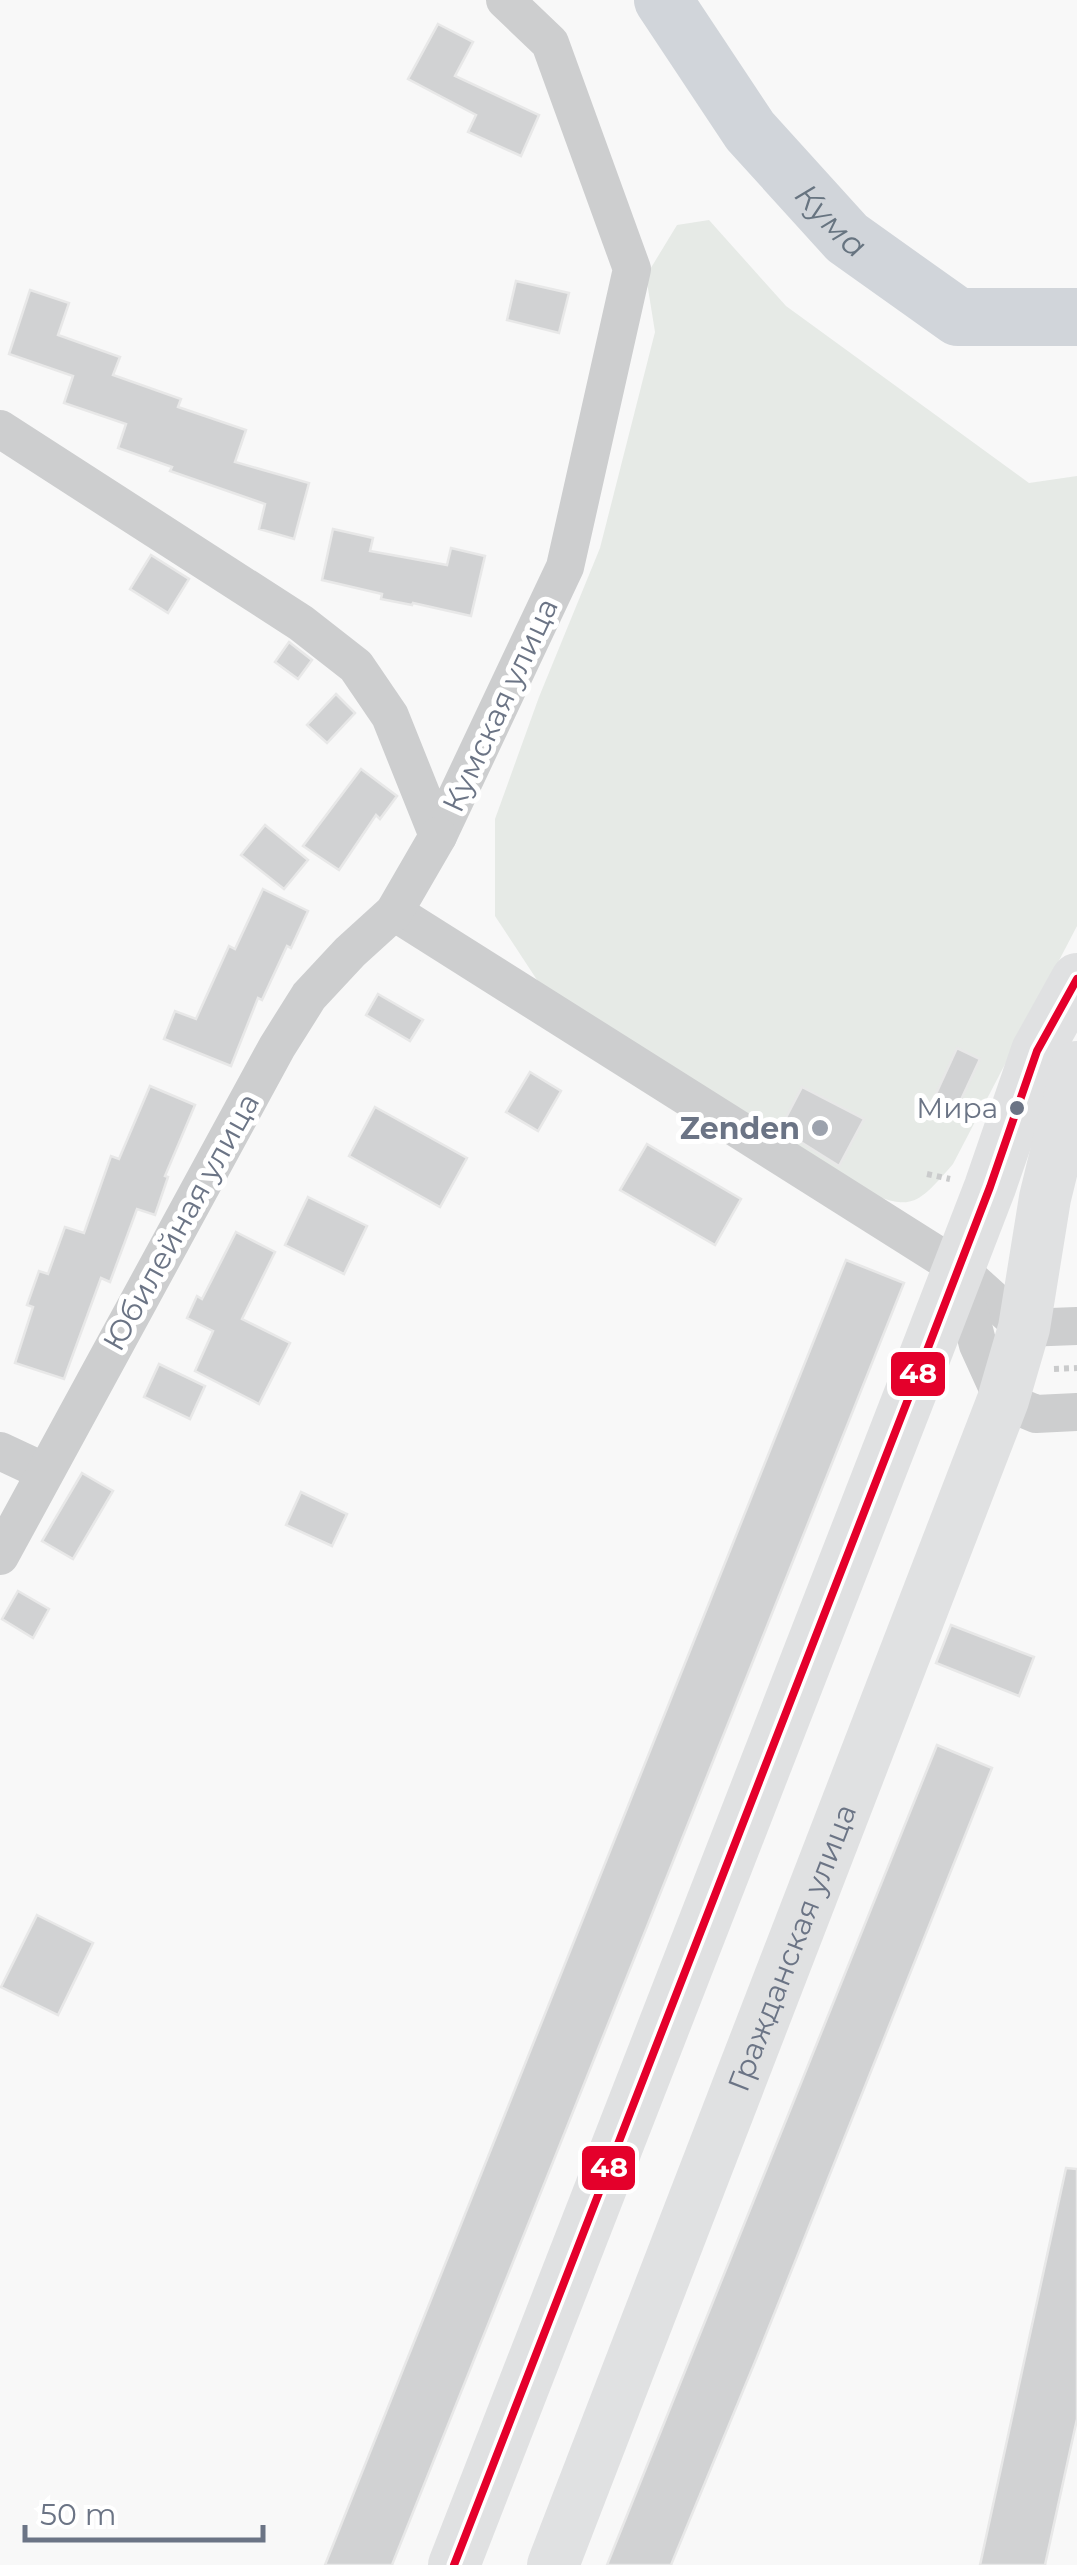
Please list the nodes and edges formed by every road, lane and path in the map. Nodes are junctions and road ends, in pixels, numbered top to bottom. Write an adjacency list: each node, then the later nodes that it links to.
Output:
1 (505, 0): 3 (street, Кумская улица)
2 (0, 429): 3 (street, Кумская улица)
3 (438, 836): 4 (street, Юбилейная улица)
4 (394, 912): 7 (street); 14 (street, Юбилейная улица)
5 (1077, 980): 7 (street)
6 (1077, 1067): 9 (street, Гражданская улица)
7 (958, 1268): 9 (street); 11 (street); 16 (street)
8 (1077, 1326): 9 (street)
9 (1036, 1348): 10 (path); 11 (street, Гражданская улица)
10 (1077, 1368)
11 (1003, 1400): 12 (street); 17 (street, Гражданская улица)
12 (1077, 1412)
13 (0, 1451): 14 (street)
14 (45, 1472): 15 (street, Юбилейная улица)
15 (0, 1556)
16 (454, 2565)
17 (553, 2565)

